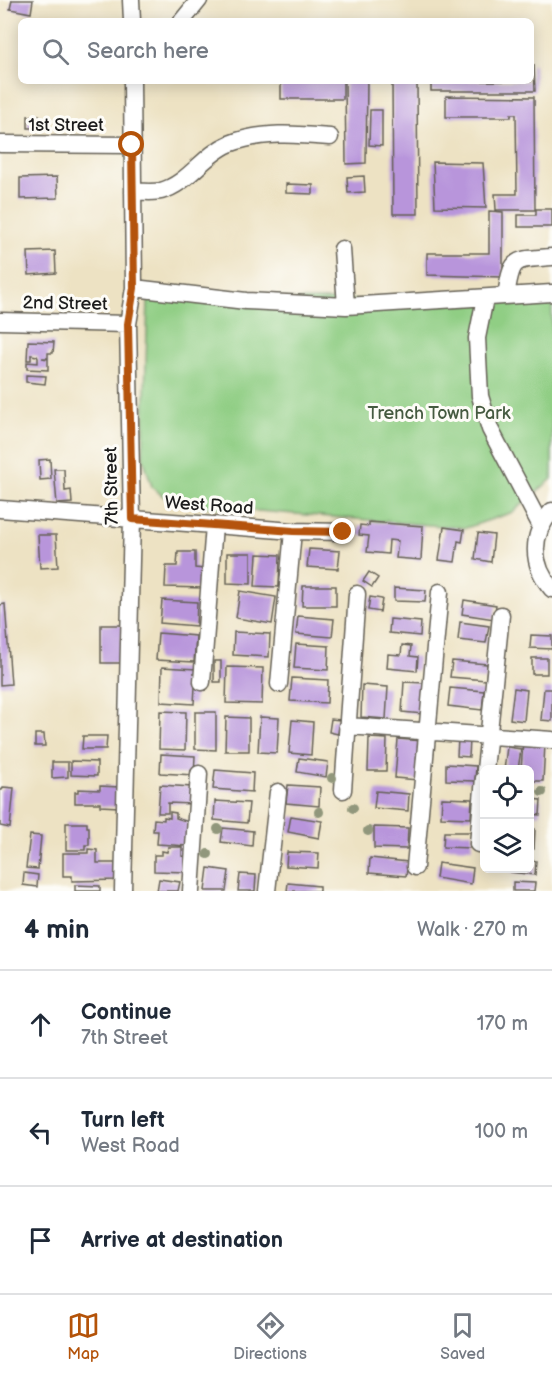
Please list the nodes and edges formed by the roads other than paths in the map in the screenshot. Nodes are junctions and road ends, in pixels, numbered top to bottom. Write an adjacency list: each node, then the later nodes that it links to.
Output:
1 (131, 0): 3 (street)
2 (199, 0): 4 (street)
3 (132, 18)
4 (184, 18)
5 (132, 84): 9 (street, 7th Street)
6 (0, 134): 8 (street)
7 (330, 137): 10 (street)
8 (0, 144): 9 (street, 1st Street)
9 (132, 145): 10 (street, 7th Street)
10 (133, 192): 13 (street, 7th Street)
11 (342, 249): 17 (street)
12 (552, 257): 15 (street)
13 (134, 288): 17 (street); 19 (street, 7th Street)
14 (552, 293): 15 (street)
15 (506, 296): 16 (street)
16 (485, 298): 17 (street); 24 (street)
17 (346, 306)
18 (0, 321): 19 (street, 2nd Street)
19 (128, 324): 22 (street, 7th Street)
20 (0, 509): 22 (street, West Road)
21 (552, 511): 24 (street)
22 (132, 519): 23 (street, West Road); 44 (street, 7th Street)
23 (214, 525): 25 (street, West Road); 31 (street)
24 (541, 526): 27 (street)
25 (293, 531): 26 (street, West Road); 32 (street)
26 (343, 532)
27 (552, 589)
28 (440, 592): 34 (street)
29 (357, 594): 33 (street)
30 (501, 615): 35 (street)
31 (202, 682)
32 (279, 684)
33 (347, 726): 34 (street); 39 (street)
34 (427, 731): 35 (street); 43 (street)
35 (489, 736): 36 (street); 37 (street)
36 (552, 740)
37 (486, 765)
38 (200, 774): 45 (street)
39 (343, 790)
40 (278, 792): 46 (street)
41 (480, 819): 42 (street)
42 (478, 844)
43 (415, 867)
44 (123, 891)
45 (191, 891)
46 (267, 891)

